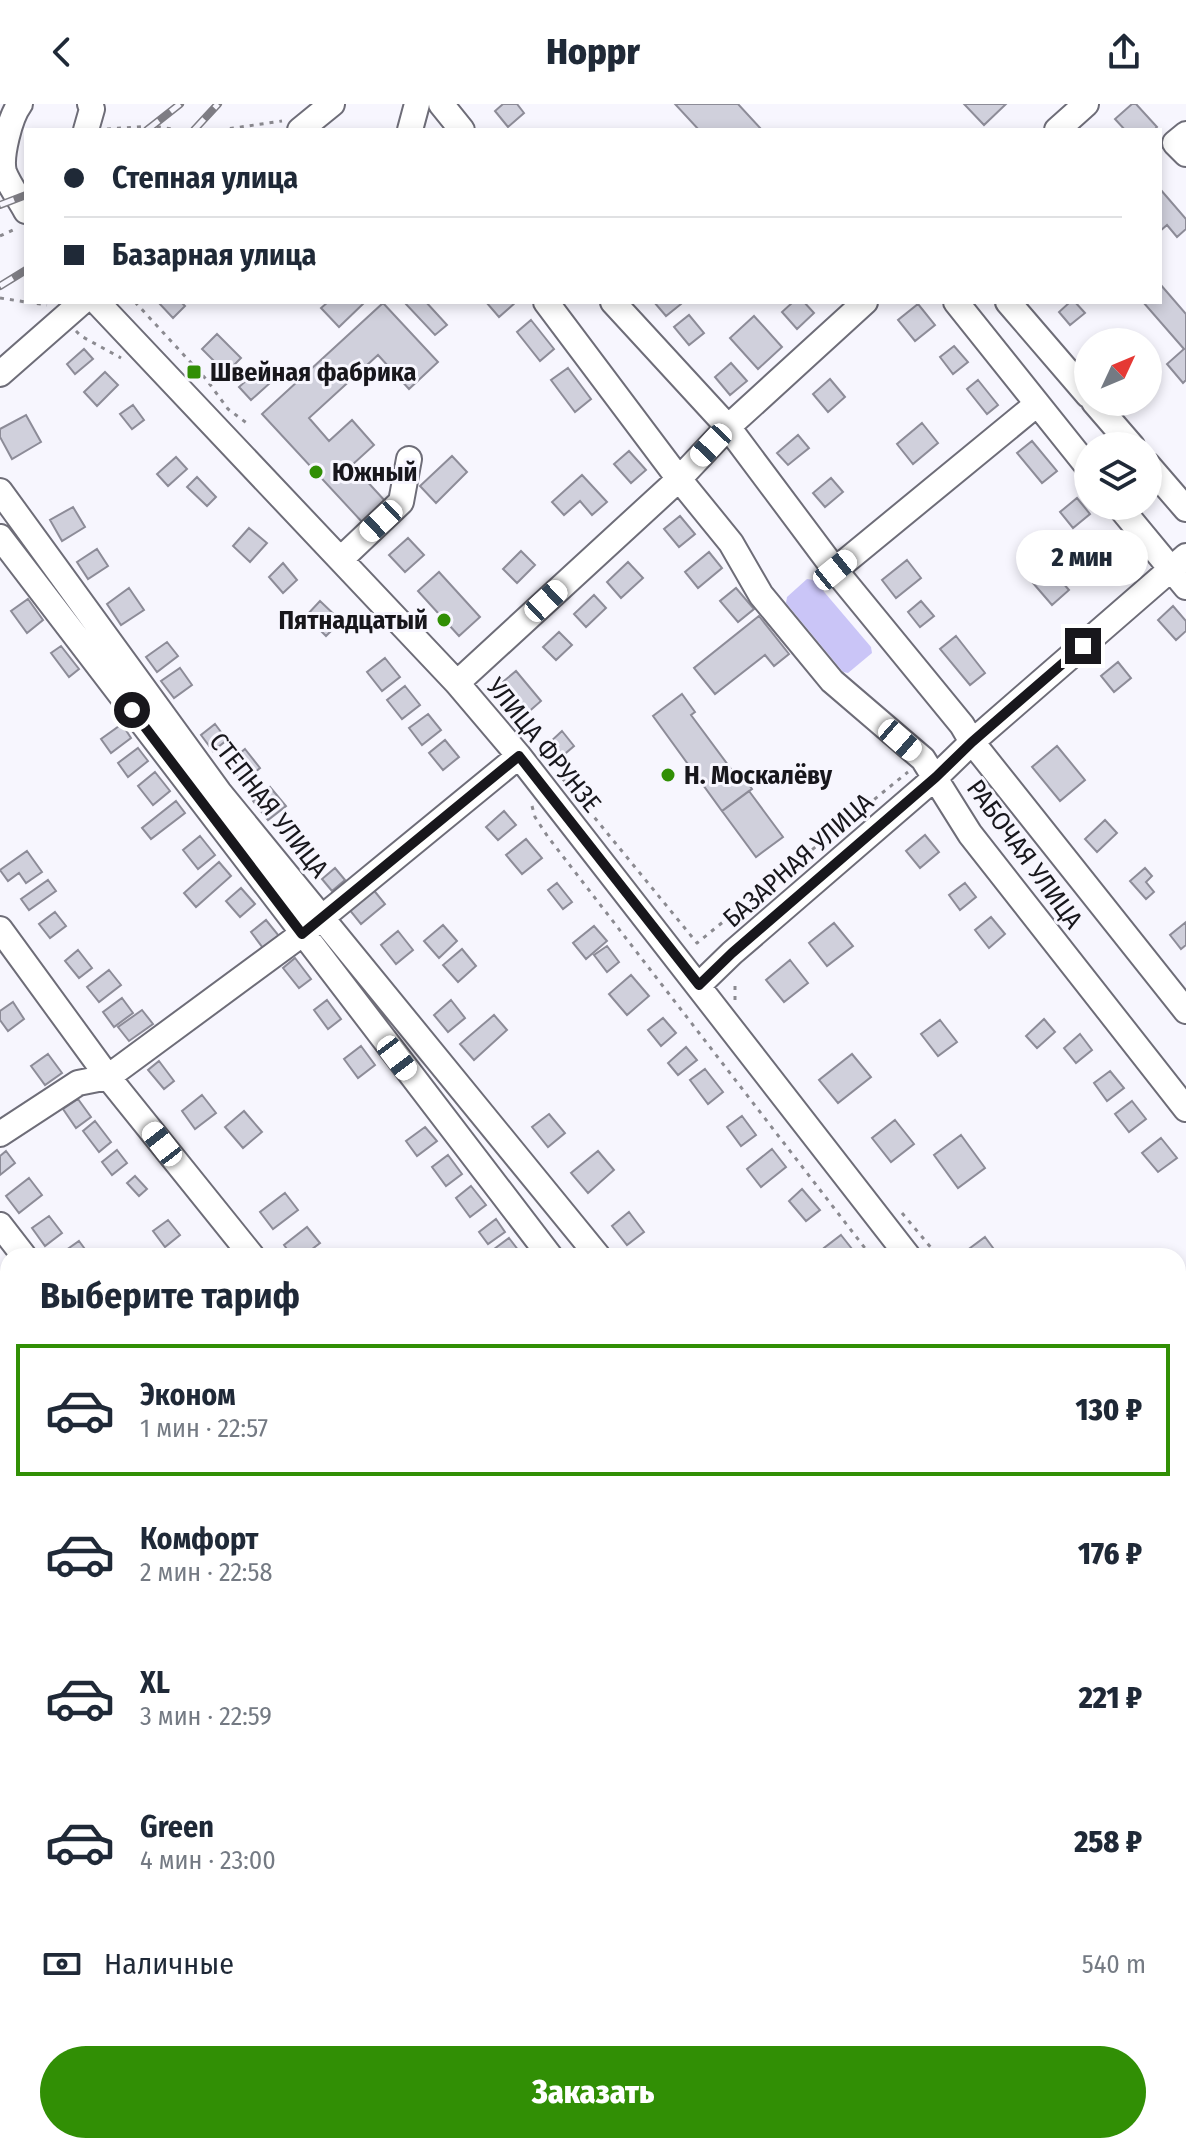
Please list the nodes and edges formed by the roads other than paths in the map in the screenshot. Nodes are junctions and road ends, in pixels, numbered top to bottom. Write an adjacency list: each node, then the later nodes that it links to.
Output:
1 (90, 104): 6 (street)
2 (417, 104): 7 (street)
3 (441, 104): 8 (street)
4 (1086, 104): 9 (street)
5 (12, 110): 12 (street)
6 (87, 128)
7 (411, 128)
8 (460, 128)
9 (1059, 128)
10 (1186, 134): 11 (street)
11 (1186, 154)
12 (8, 156): 13 (street)
13 (24, 205)
14 (80, 304): 21 (street)
15 (99, 304): 35 (street, УЛИЦА ФРУНЗЕ)
16 (548, 304): 29 (street, РАБОЧАЯ УЛИЦА)
17 (615, 304): 25 (street, РАБОЧАЯ УЛИЦА)
18 (863, 304): 25 (street)
19 (958, 304): 23 (street)
20 (1010, 304): 22 (street)
21 (0, 374)
22 (1074, 379)
23 (1037, 404): 27 (street); 36 (street)
24 (1106, 416): 26 (street)
25 (728, 427): 29 (street); 36 (street, РАБОЧАЯ УЛИЦА)
26 (1120, 432)
27 (1074, 450)
28 (409, 459): 35 (street)
29 (679, 479): 38 (street); 41 (street, РАБОЧАЯ УЛИЦА)
30 (1162, 481): 32 (street)
31 (0, 491): 42 (street, СТЕПНАЯ УЛИЦА)
32 (1186, 509)
33 (1132, 520): 37 (street)
34 (0, 537): 44 (street, СТЕПНАЯ УЛИЦА)
35 (341, 559): 38 (street, УЛИЦА ФРУНЗЕ)
36 (835, 570): 39 (street, РАБОЧАЯ УЛИЦА)
37 (1181, 571): 39 (street, БАЗАРНАЯ УЛИЦА)
38 (457, 683): 40 (street, УЛИЦА ФРУНЗЕ)
39 (972, 742): 41 (street, БАЗАРНАЯ УЛИЦА); 46 (street, РАБОЧАЯ УЛИЦА)
40 (519, 756): 42 (street); 45 (street, УЛИЦА ФРУНЗЕ)
41 (930, 768): 45 (street, БАЗАРНАЯ УЛИЦА); 48 (street, РАБОЧАЯ УЛИЦА)
42 (323, 917): 44 (street); 54 (street, СТЕПНАЯ УЛИЦА)
43 (0, 929): 47 (street)
44 (302, 934): 47 (street); 53 (street, СТЕПНАЯ УЛИЦА)
45 (699, 985): 55 (street, УЛИЦА ФРУНЗЕ)
46 (1186, 1011)
47 (108, 1077): 49 (street); 52 (street)
48 (1186, 1109)
49 (0, 1134)
50 (0, 1225): 51 (street)
51 (18, 1248)
52 (246, 1248)
53 (544, 1248)
54 (592, 1248)
55 (902, 1248)

